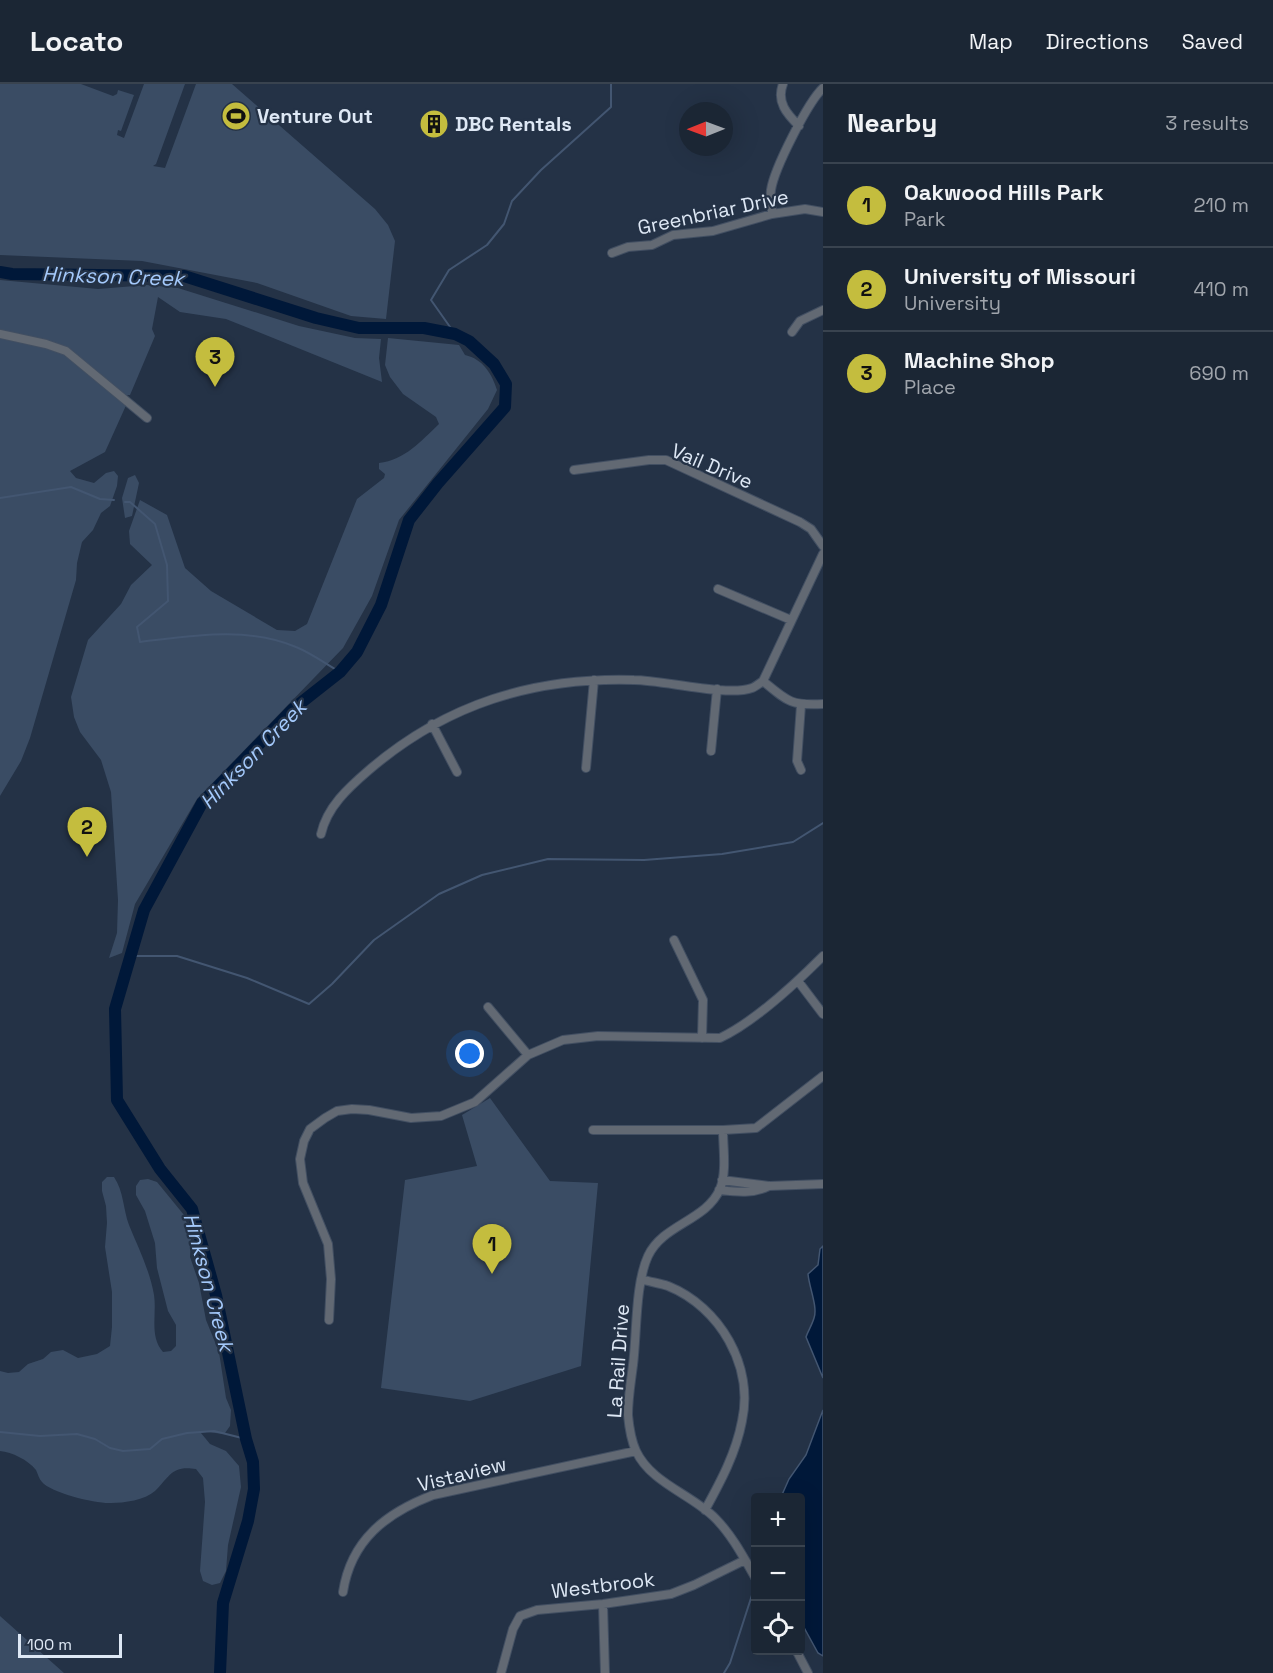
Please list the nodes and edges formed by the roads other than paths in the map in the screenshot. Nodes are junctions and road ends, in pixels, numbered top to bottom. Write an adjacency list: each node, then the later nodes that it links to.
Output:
1 (783, 84): 3 (street)
2 (823, 88): 3 (street)
3 (799, 126): 5 (street)
4 (823, 212): 5 (street, Greenbriar Drive)
5 (772, 214): 6 (street, Greenbriar Drive)
6 (612, 253)
7 (823, 310): 8 (street)
8 (792, 332)
9 (0, 334): 10 (street)
10 (147, 418)
11 (574, 470): 12 (street, Vail Drive)
12 (823, 546)
13 (823, 554): 15 (street)
14 (718, 589): 15 (street)
15 (791, 620): 17 (street)
16 (594, 680): 18 (street); 21 (street); 23 (street)
17 (763, 681): 18 (street); 20 (street)
18 (717, 689): 22 (street)
19 (823, 704): 20 (street)
20 (801, 705): 24 (street)
21 (432, 724): 25 (street); 26 (street)
22 (711, 751)
23 (586, 768)
24 (801, 770)
25 (457, 772)
26 (321, 834)
27 (674, 940): 32 (street)
28 (823, 956): 29 (street)
29 (798, 981): 31 (street); 32 (street)
30 (488, 1008): 33 (street)
31 (823, 1014)
32 (702, 1038): 33 (street)
33 (528, 1055): 42 (street)
34 (823, 1076): 36 (street)
35 (593, 1130): 36 (street)
36 (723, 1130): 37 (street, La Rail Drive)
37 (722, 1180): 39 (street); 40 (street, La Rail Drive)
38 (823, 1184): 39 (street)
39 (769, 1186): 40 (street)
40 (719, 1190): 41 (street, La Rail Drive)
41 (641, 1280): 43 (street, La Rail Drive); 44 (street)
42 (329, 1320)
43 (636, 1451): 44 (street, La Rail Drive); 47 (street, Vistaview)
44 (705, 1509): 45 (street, La Rail Drive)
45 (745, 1560): 46 (street, La Rail Drive); 48 (street, Westbrook)
46 (751, 1570)
47 (343, 1592)
48 (603, 1604): 50 (street, Westbrook); 51 (street)
49 (799, 1655): 52 (street)
50 (501, 1673)
51 (605, 1673)
52 (808, 1673)

